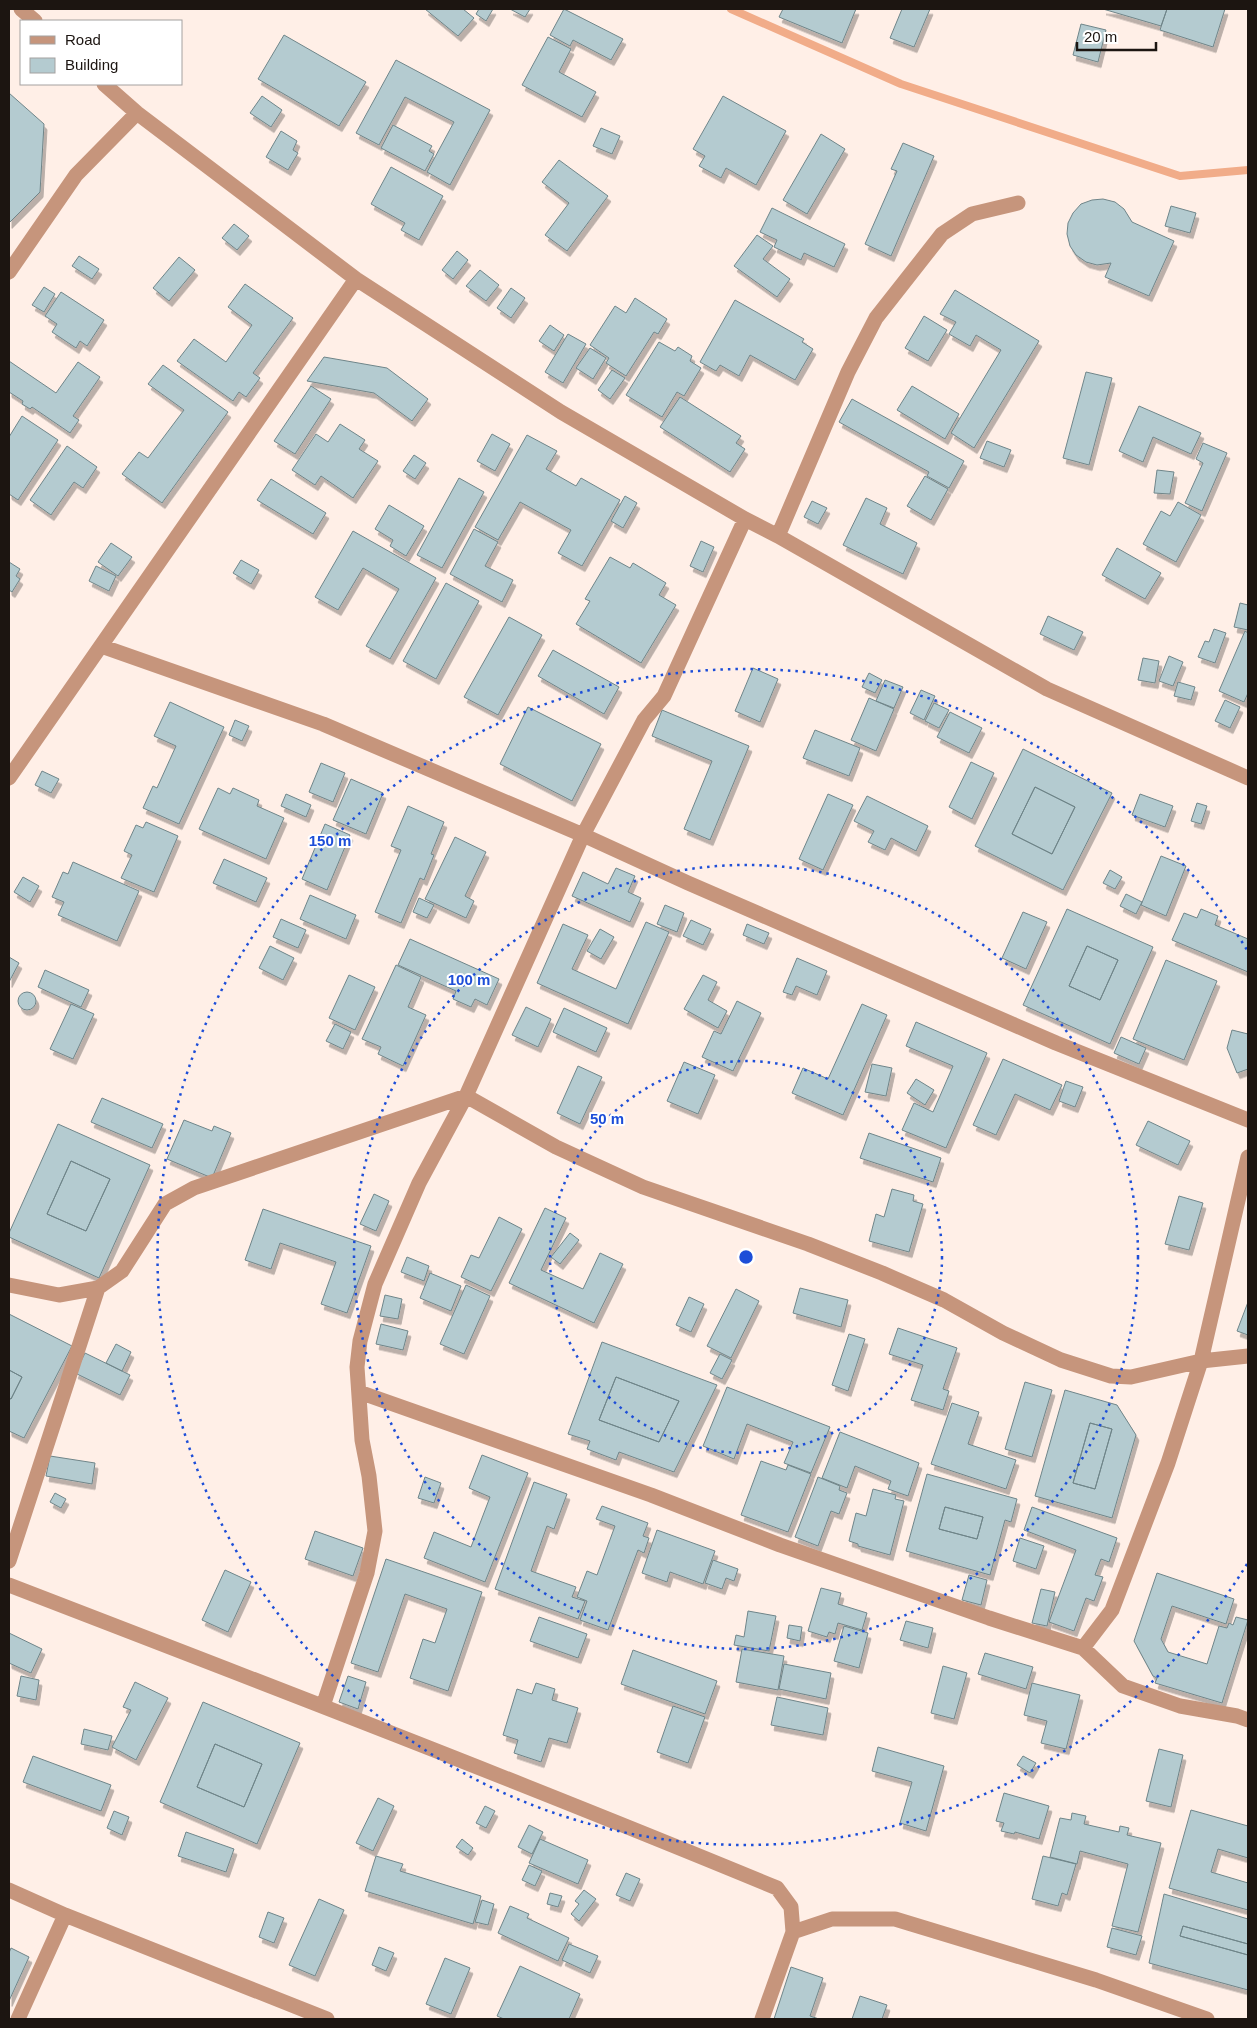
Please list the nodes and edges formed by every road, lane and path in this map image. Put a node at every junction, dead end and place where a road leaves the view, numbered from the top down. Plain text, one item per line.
1 (21, 9) edge
2 (33, 20) edge
3 (105, 85) edge
4 (137, 113) junction
5 (1018, 203) dead end
6 (9, 272) edge
7 (356, 279) junction
8 (745, 519) junction
9 (778, 536) junction
10 (101, 646) junction
11 (9, 778) edge
12 (1248, 778) edge
13 (583, 835) junction
14 (466, 1096) junction
15 (1248, 1120) edge
16 (1248, 1157) edge
17 (9, 1285) edge
18 (98, 1288) junction
19 (1248, 1356) edge
20 (1201, 1361) junction
21 (359, 1392) junction
22 (9, 1561) edge
23 (9, 1585) edge
24 (1083, 1648) junction
25 (322, 1706) junction
26 (1248, 1720) edge
27 (9, 1890) edge
28 (65, 1915) junction
29 (793, 1932) junction
30 (18, 2019) edge
31 (327, 2019) edge
32 (762, 2019) edge
33 (1207, 2019) edge

1 - 2 street
3 - 4 street
4 - 6 street
4 - 7 street
5 - 9 street
7 - 8 street
7 - 10 street
8 - 9 street
8 - 13 street
9 - 12 street
10 - 11 street
10 - 13 street
13 - 14 street
13 - 15 street
14 - 18 street
14 - 20 street
14 - 21 street
16 - 20 street
17 - 18 street
18 - 22 street
19 - 20 street
20 - 24 street
21 - 24 street
21 - 25 street
23 - 25 street
24 - 26 street
25 - 29 street
27 - 28 street
28 - 30 street
28 - 31 street
29 - 32 street
29 - 33 street

